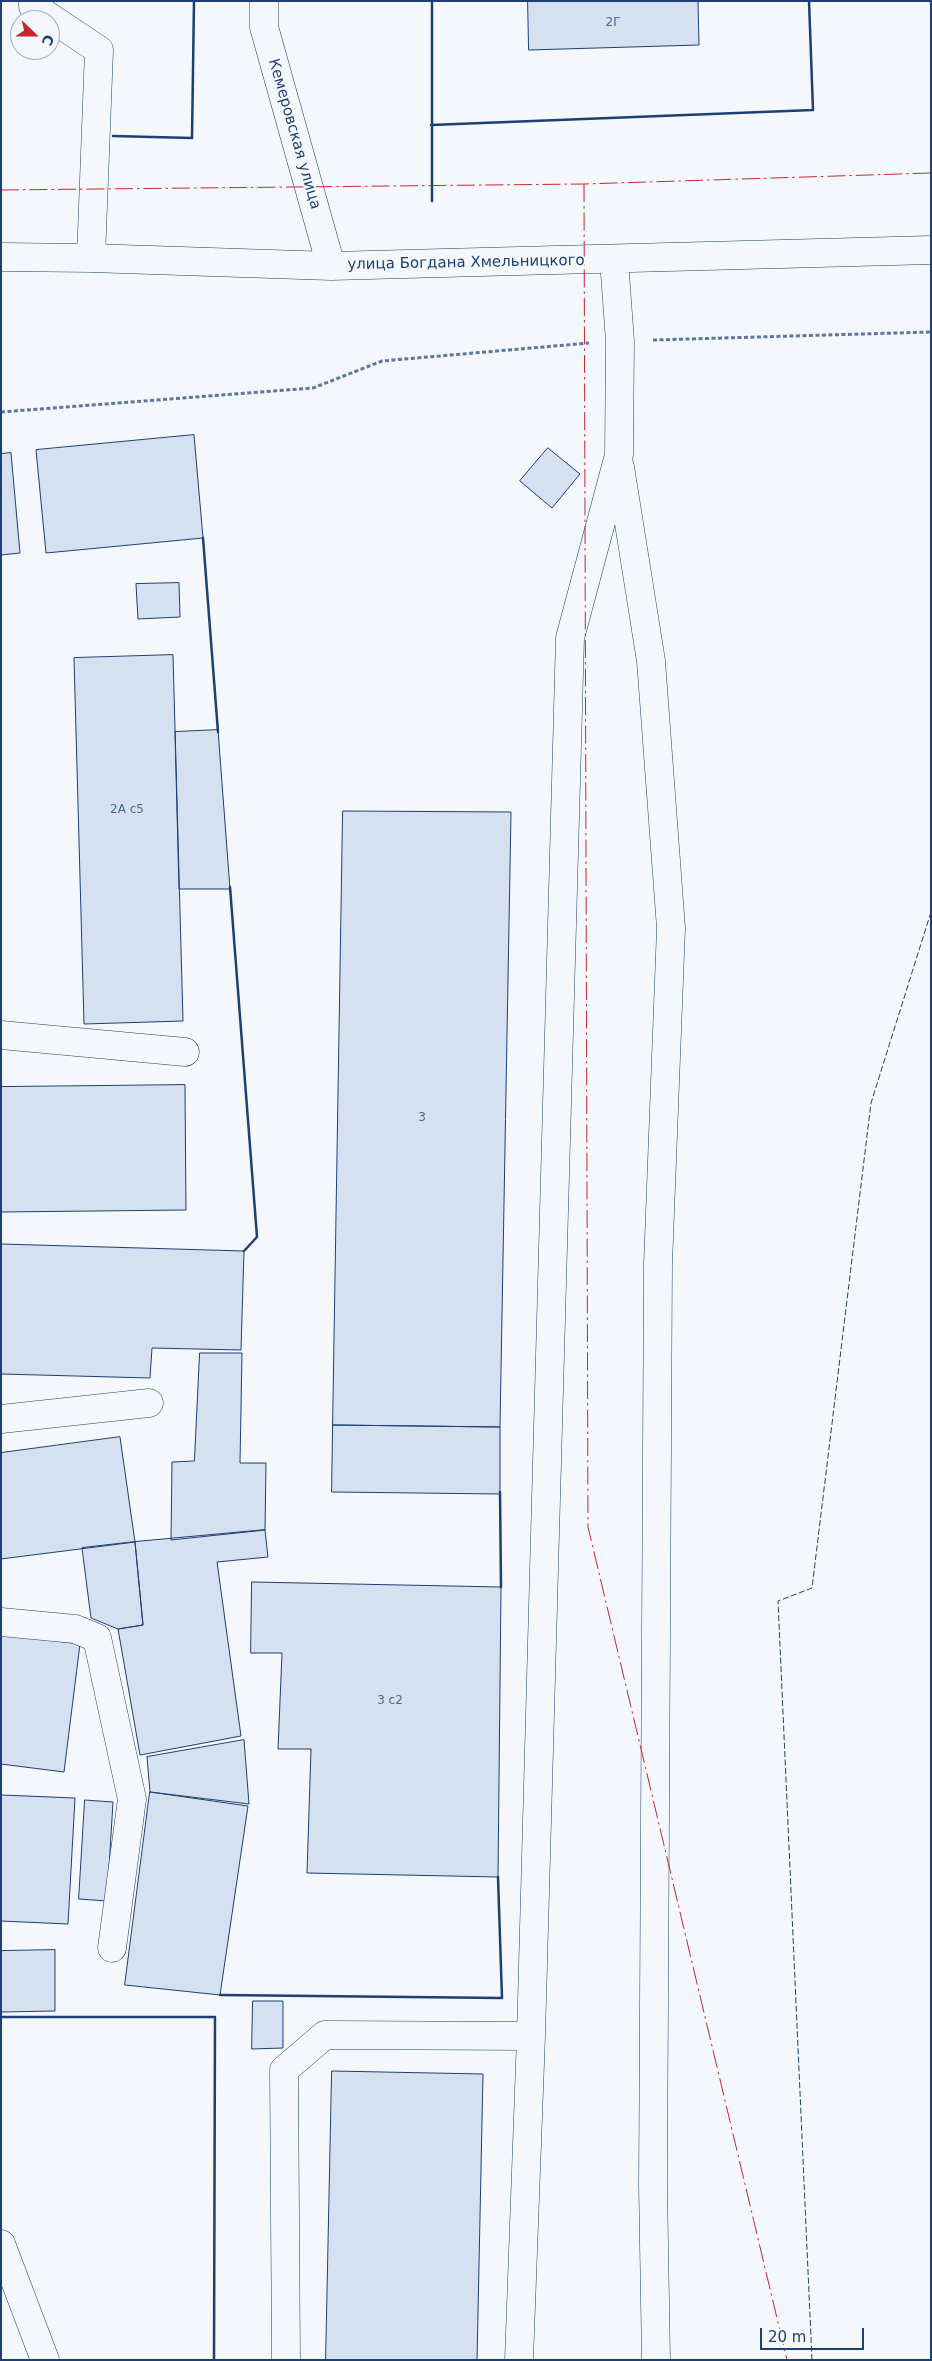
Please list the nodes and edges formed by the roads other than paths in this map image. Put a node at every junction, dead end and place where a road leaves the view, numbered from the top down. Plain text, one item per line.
1 (34, 1) edge
2 (264, 1) edge
3 (931, 250) edge
4 (1, 258) edge
5 (91, 258) junction
6 (614, 260) junction
7 (331, 266) junction
8 (618, 456) junction
9 (1, 1034) edge
10 (185, 1052) dead end
11 (149, 1403) dead end
12 (1, 1419) edge
13 (1, 1622) edge
14 (112, 1948) dead end
15 (531, 2036) junction
16 (1, 2244) edge
17 (45, 2360) edge
18 (286, 2360) edge
19 (519, 2360) edge
20 (656, 2360) edge

1 - 5 street
2 - 7 street, Кемеровская улица
3 - 6 street, улица Богдана Хмельницкого
4 - 5 street, улица Богдана Хмельницкого
5 - 7 street, улица Богдана Хмельницкого
6 - 7 street, улица Богдана Хмельницкого
6 - 8 street
8 - 15 street
8 - 20 street
9 - 10 street
11 - 12 street
13 - 14 street
15 - 18 street
15 - 19 street
16 - 17 street

